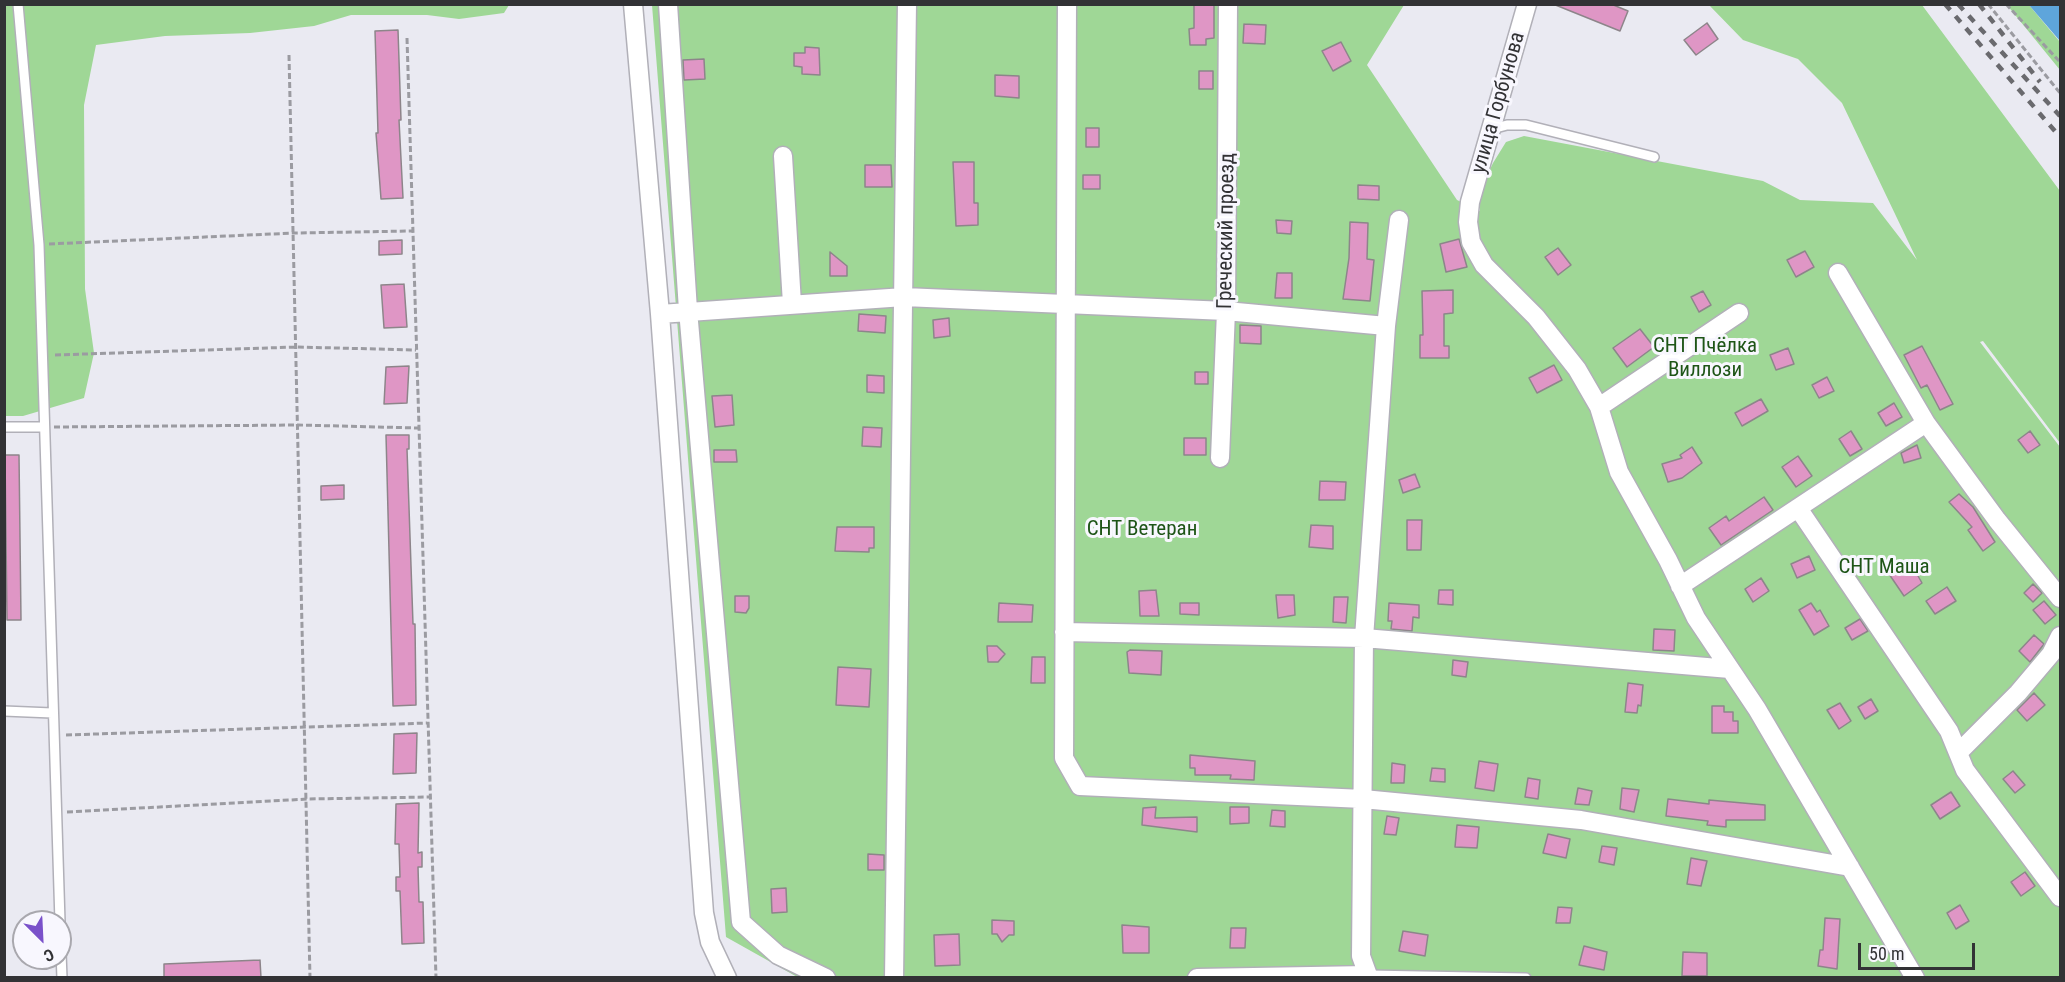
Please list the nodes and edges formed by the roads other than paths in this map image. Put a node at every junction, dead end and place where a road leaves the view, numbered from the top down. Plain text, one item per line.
1 (18, 4) edge
2 (633, 4) edge
3 (668, 4) edge
4 (907, 4) edge
5 (1067, 4) edge
6 (1228, 4) edge
7 (1527, 4) edge
8 (1492, 129) junction
9 (783, 156) dead end
10 (1654, 157) dead end
11 (1399, 220) dead end
12 (1838, 273) dead end
13 (904, 297) junction
14 (792, 304) junction
15 (1065, 304) junction
16 (688, 310) junction
17 (1226, 311) junction
18 (1739, 313) dead end
19 (660, 314) junction
20 (1386, 326) junction
21 (1599, 407) junction
22 (1926, 423) junction
23 (4, 427) edge
24 (42, 428) junction
25 (1220, 458) dead end
26 (1798, 508) junction
27 (1680, 586) junction
28 (2061, 598) edge
29 (1064, 632) junction
30 (2061, 636) edge
31 (1364, 638) junction
32 (1730, 669) junction
33 (4, 711) edge
34 (52, 713) junction
35 (1959, 752) junction
36 (1363, 799) junction
37 (1850, 867) junction
38 (2061, 897) edge
39 (60, 910) edge
40 (1369, 976) edge
41 (727, 978) edge
42 (826, 978) edge
43 (894, 978) edge
44 (1197, 978) edge
45 (1526, 978) edge
46 (1915, 978) edge

1 - 24 lane
2 - 19 street
3 - 16 street
4 - 13 street
5 - 15 street
6 - 17 street, Греческий проезд
7 - 8 street, улица Горбунова
8 - 10 lane
8 - 21 street, улица Горбунова
9 - 14 street
11 - 20 street
12 - 22 street
13 - 14 street
13 - 15 street
13 - 43 street
14 - 16 street
15 - 17 street
15 - 29 street
16 - 19 street
16 - 42 street
17 - 20 street
17 - 25 street, Греческий проезд
18 - 21 street
19 - 41 street
20 - 31 street
21 - 27 street, улица Горбунова
22 - 26 street
22 - 28 street
23 - 24 lane
24 - 34 lane
26 - 27 street
26 - 35 street
27 - 32 street, улица Горбунова
29 - 31 street
29 - 36 street
30 - 35 street
31 - 32 street
31 - 36 street
32 - 37 street, улица Горбунова
33 - 34 lane
34 - 39 lane
35 - 38 street
36 - 37 street
36 - 40 street
37 - 46 street, улица Горбунова
40 - 44 street
40 - 45 lane

